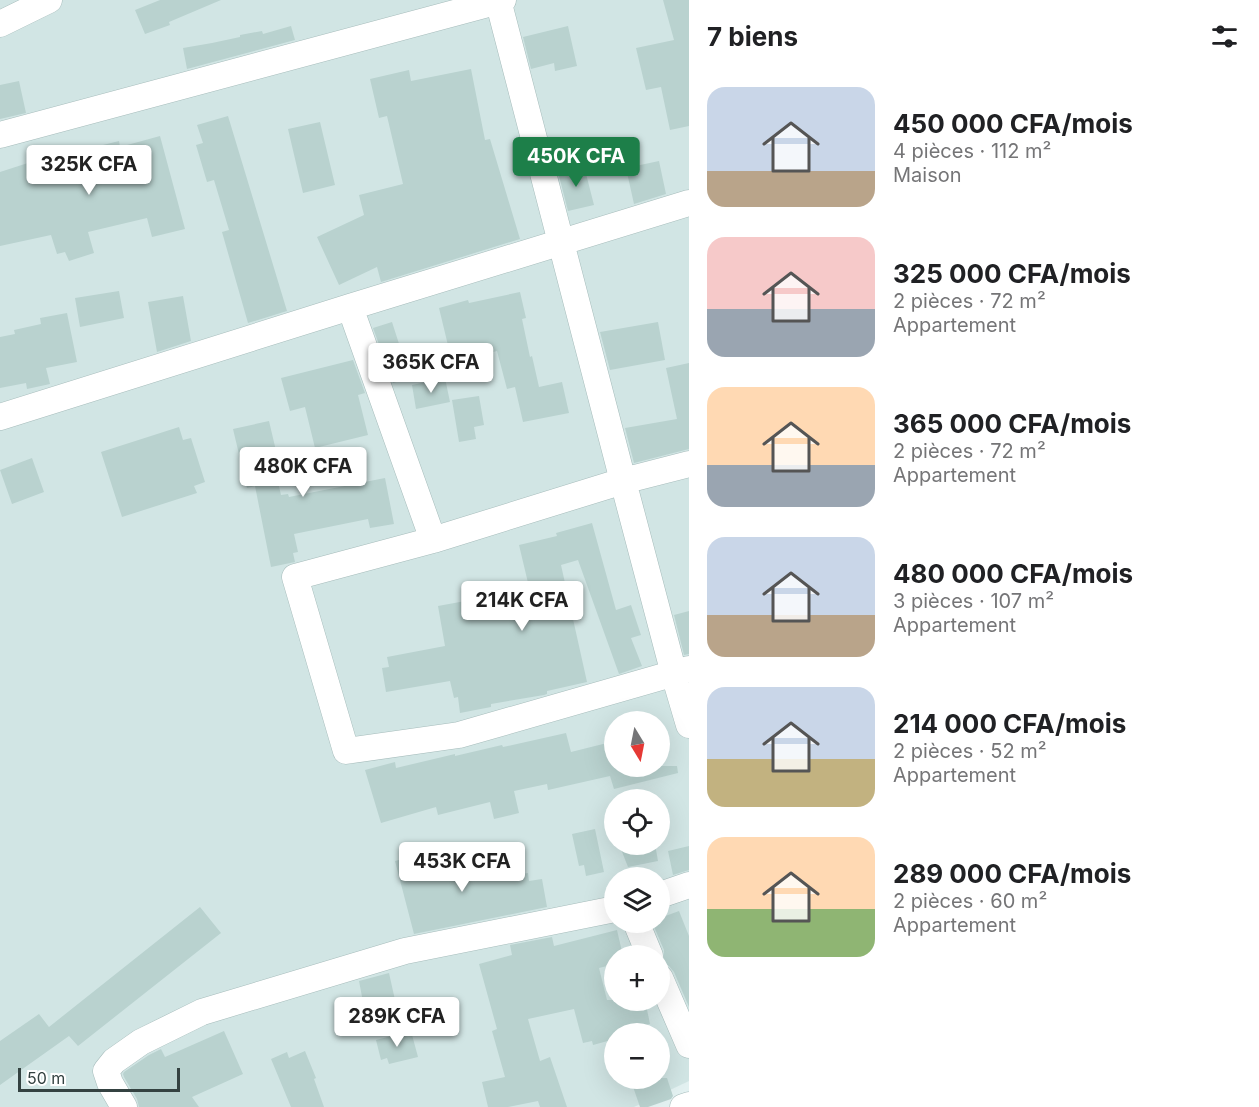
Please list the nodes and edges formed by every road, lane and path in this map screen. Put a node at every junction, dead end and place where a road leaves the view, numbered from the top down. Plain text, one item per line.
1 (50, 0) edge
2 (500, 0) edge
3 (0, 24) edge
4 (0, 135) edge
5 (689, 203) edge
6 (561, 243) junction
7 (350, 307) junction
8 (0, 417) edge
9 (689, 464) edge
10 (622, 481) junction
11 (433, 540) junction
12 (681, 671) edge
13 (689, 725) edge
14 (689, 885) edge
15 (670, 892) edge
16 (604, 911) edge
17 (670, 1001) edge
18 (689, 1045) edge
19 (689, 1104) edge
20 (124, 1107) edge
21 (683, 1107) edge

1 - 3 street
2 - 4 street
2 - 6 street
5 - 6 street
6 - 7 street
6 - 10 street
7 - 8 street
7 - 11 street
9 - 10 street
10 - 11 street
10 - 12 street
11 - 12 street
12 - 13 street
14 - 15 street
16 - 20 street
17 - 18 street
19 - 21 street

